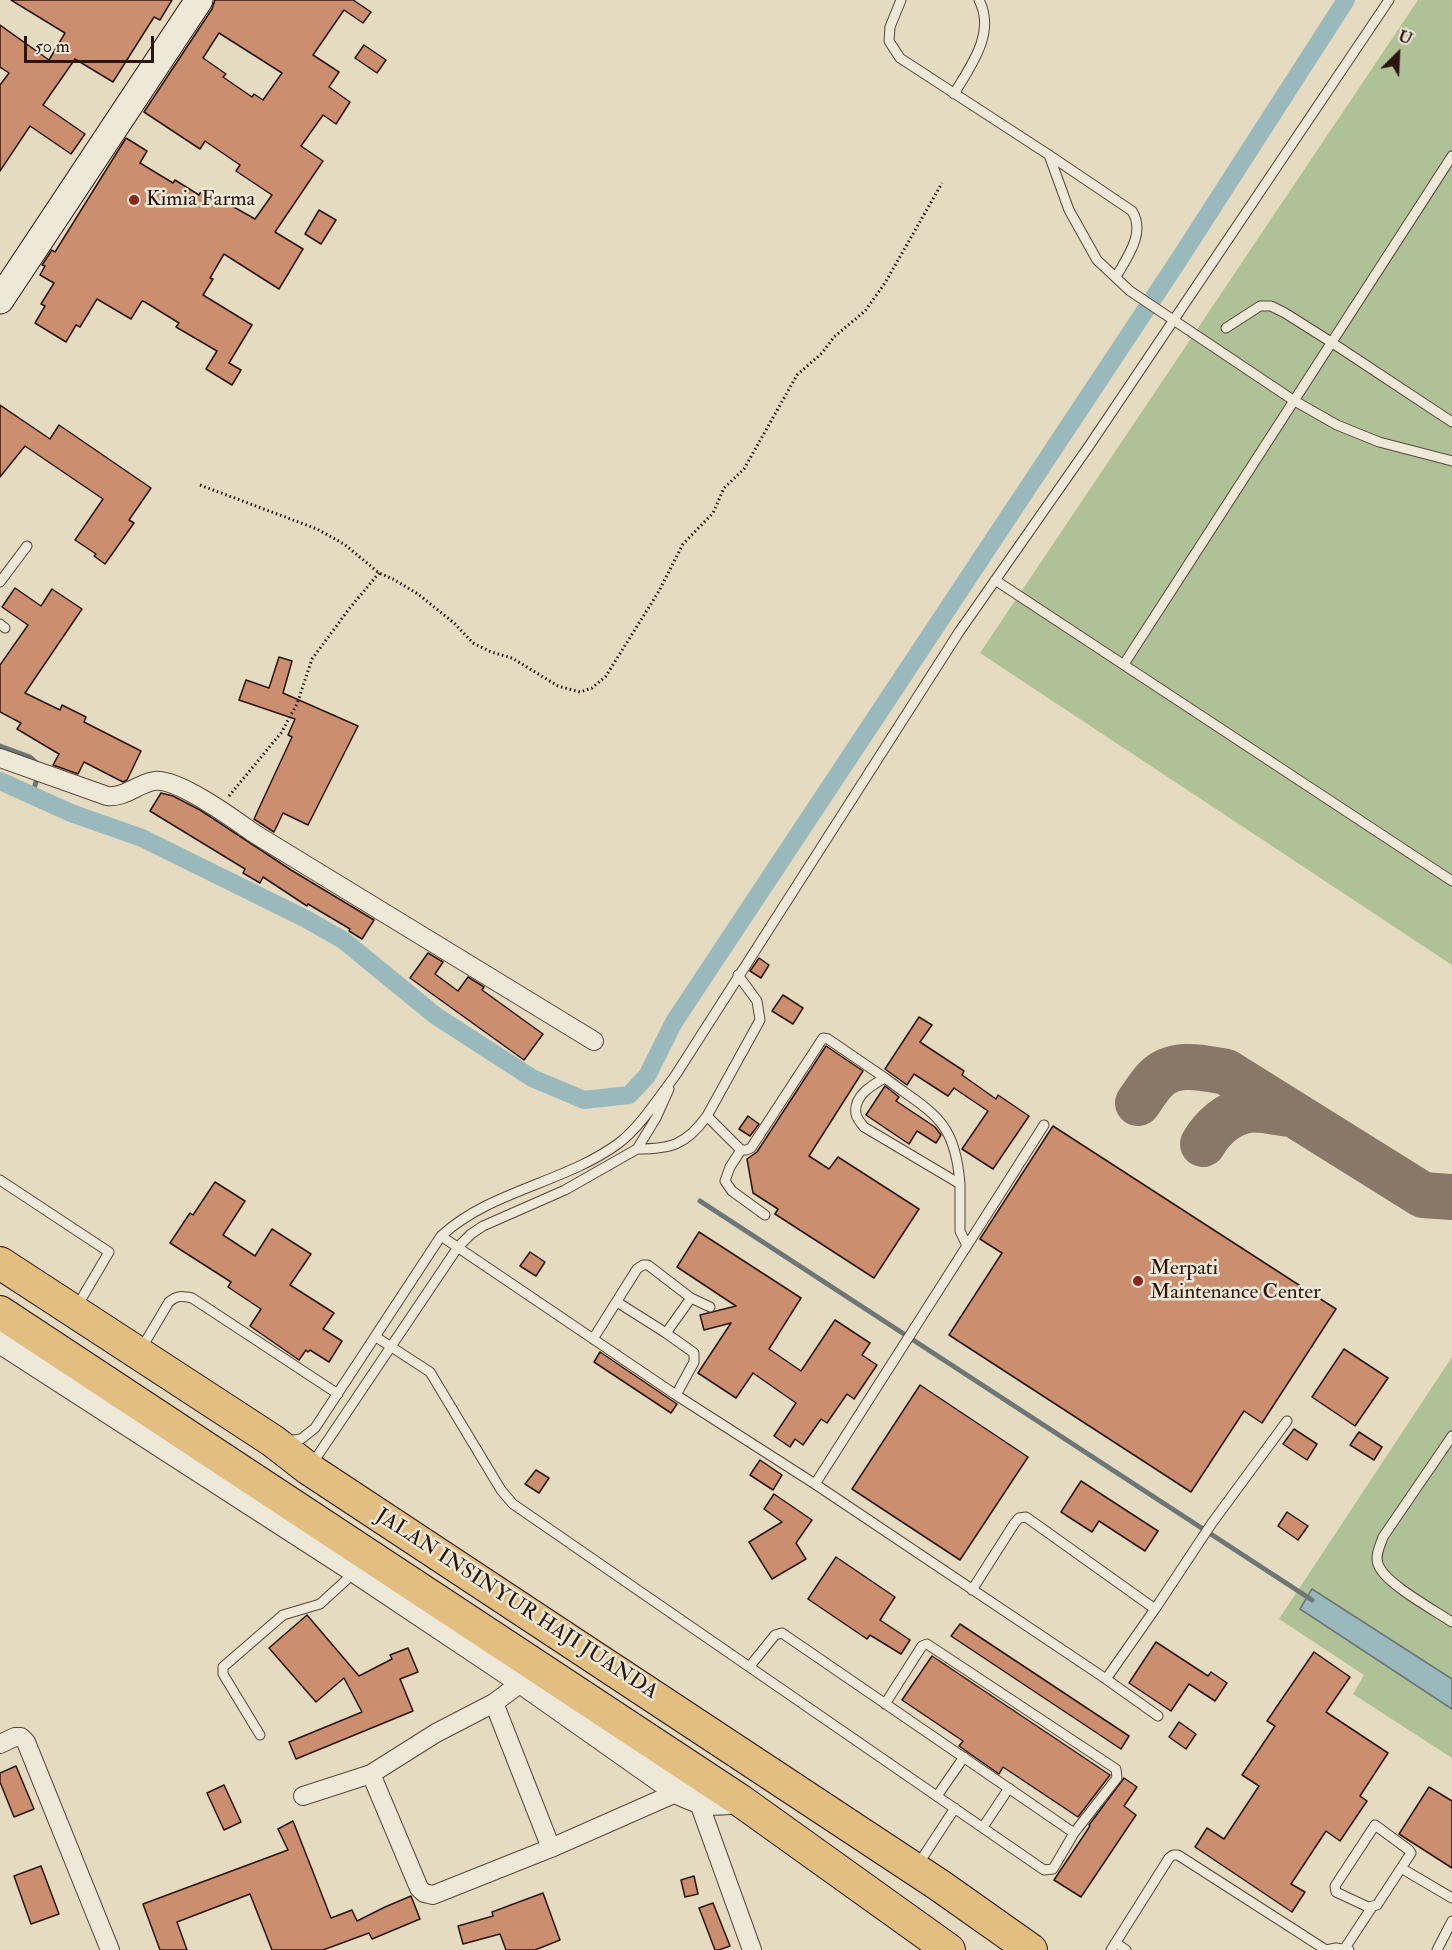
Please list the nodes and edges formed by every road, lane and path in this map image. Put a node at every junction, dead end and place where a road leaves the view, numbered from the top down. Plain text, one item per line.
1 (199, 0) edge
2 (901, 0) edge
3 (979, 0) edge
4 (1389, 0) edge
5 (954, 94) junction
6 (1049, 155) junction
7 (1452, 156) edge
8 (942, 183) dead end
9 (1116, 277) junction
10 (0, 300) edge
11 (1173, 321) junction
12 (1226, 328) dead end
13 (1331, 342) junction
14 (1293, 400) junction
15 (1452, 422) edge
16 (1452, 461) edge
17 (200, 485) dead end
18 (27, 546) dead end
19 (379, 573) junction
20 (995, 580) junction
21 (0, 582) edge
22 (1124, 664) junction
23 (0, 758) edge
24 (218, 809) junction
25 (1452, 881) edge
26 (738, 975) junction
27 (594, 1041) dead end
28 (675, 1076) junction
29 (885, 1078) junction
30 (707, 1116) junction
31 (1044, 1125) dead end
32 (637, 1149) junction
33 (741, 1150) junction
34 (0, 1180) edge
35 (960, 1184) junction
36 (765, 1215) dead end
37 (441, 1236) junction
38 (967, 1246) junction
39 (458, 1247) junction
40 (0, 1263) edge
41 (692, 1298) junction
42 (617, 1302) junction
43 (710, 1307) dead end
44 (74, 1311) junction
45 (0, 1312) edge
46 (666, 1333) junction
47 (376, 1337) junction
48 (593, 1339) junction
49 (0, 1341) edge
50 (391, 1346) junction
51 (139, 1354) junction
52 (338, 1394) junction
53 (676, 1395) junction
54 (1287, 1421) dead end
55 (1452, 1436) edge
56 (273, 1442) junction
57 (309, 1469) junction
58 (815, 1484) junction
59 (365, 1564) junction
60 (972, 1590) junction
61 (1155, 1609) junction
62 (1452, 1622) edge
63 (750, 1666) junction
64 (1106, 1679) junction
65 (522, 1682) junction
66 (494, 1703) junction
67 (885, 1704) junction
68 (682, 1715) junction
69 (1158, 1716) dead end
70 (260, 1735) dead end
71 (0, 1744) edge
72 (660, 1747) junction
73 (964, 1757) junction
74 (371, 1774) junction
75 (1009, 1788) junction
76 (303, 1796) dead end
77 (937, 1796) junction
78 (688, 1797) junction
79 (741, 1801) junction
80 (956, 1808) junction
81 (983, 1827) junction
82 (1074, 1833) junction
83 (550, 1848) junction
84 (1401, 1868) junction
85 (916, 1869) junction
86 (1452, 1898) edge
87 (1372, 1907) junction
88 (1452, 1921) edge
89 (1113, 1947) edge
90 (1347, 1949) edge
91 (110, 1950) edge
92 (752, 1950) edge
93 (949, 1950) edge
94 (1031, 1950) edge
95 (1126, 1950) edge
96 (1326, 1950) edge
97 (1437, 1950) edge

1 - 10 main road
2 - 5 lane
3 - 5 lane
4 - 11 lane
5 - 6 lane
6 - 9 lane
6 - 9 lane
7 - 13 lane
8 - 19 path
9 - 11 lane
11 - 14 lane
11 - 20 lane
12 - 13 lane
13 - 14 lane
13 - 15 lane
14 - 16 lane
14 - 22 lane
17 - 19 path
18 - 21 lane
19 - 24 path
20 - 22 lane
20 - 26 lane
22 - 25 lane
23 - 24 street
24 - 27 street
26 - 28 lane
26 - 30 lane
28 - 32 lane
28 - 37 lane
29 - 33 lane
29 - 35 lane
29 - 35 lane
30 - 32 lane
30 - 33 lane
31 - 38 lane
32 - 39 lane
33 - 36 lane
34 - 44 lane
35 - 38 lane
37 - 39 lane
37 - 47 lane
38 - 58 lane
39 - 48 lane
39 - 50 lane
40 - 44 highway, JALAN INSINYUR HAJI JUANDA
41 - 42 lane
41 - 43 lane
41 - 46 lane
42 - 46 lane
42 - 48 lane
44 - 51 highway, JALAN INSINYUR HAJI JUANDA
45 - 59 highway, JALAN INSINYUR HAJI JUANDA
46 - 53 lane
47 - 50 lane
47 - 52 lane
48 - 53 lane
49 - 59 street, JALAN INSINYUR HAJI JUANDA
50 - 57 lane
50 - 63 lane
51 - 52 lane
51 - 56 highway, JALAN INSINYUR HAJI JUANDA
52 - 56 lane
53 - 58 lane
54 - 61 lane
55 - 62 lane
56 - 57 highway, JALAN INSINYUR HAJI JUANDA
57 - 68 highway, JALAN INSINYUR HAJI JUANDA
58 - 60 lane
59 - 65 street, JALAN INSINYUR HAJI JUANDA
59 - 70 lane
59 - 72 highway, JALAN INSINYUR HAJI JUANDA
60 - 61 lane
60 - 64 lane
61 - 64 lane
63 - 67 lane
63 - 77 lane
64 - 69 lane
65 - 66 street
65 - 78 street, JALAN INSINYUR HAJI JUANDA
66 - 74 street
66 - 83 street
67 - 73 lane
67 - 82 lane
68 - 72 highway
68 - 85 highway, JALAN INSINYUR HAJI JUANDA
71 - 91 street
72 - 79 highway, JALAN INSINYUR HAJI JUANDA
73 - 75 lane
73 - 77 lane
74 - 76 street
74 - 83 street
75 - 81 lane
75 - 82 lane
77 - 80 lane
78 - 79 street
78 - 83 street
78 - 92 street
79 - 93 highway, JALAN INSINYUR HAJI JUANDA
80 - 81 lane
80 - 85 lane
81 - 82 lane
84 - 86 lane
84 - 87 lane
84 - 87 lane
85 - 94 highway, JALAN INSINYUR HAJI JUANDA
87 - 90 lane
88 - 97 lane
89 - 95 lane
89 - 96 lane
90 - 96 lane

